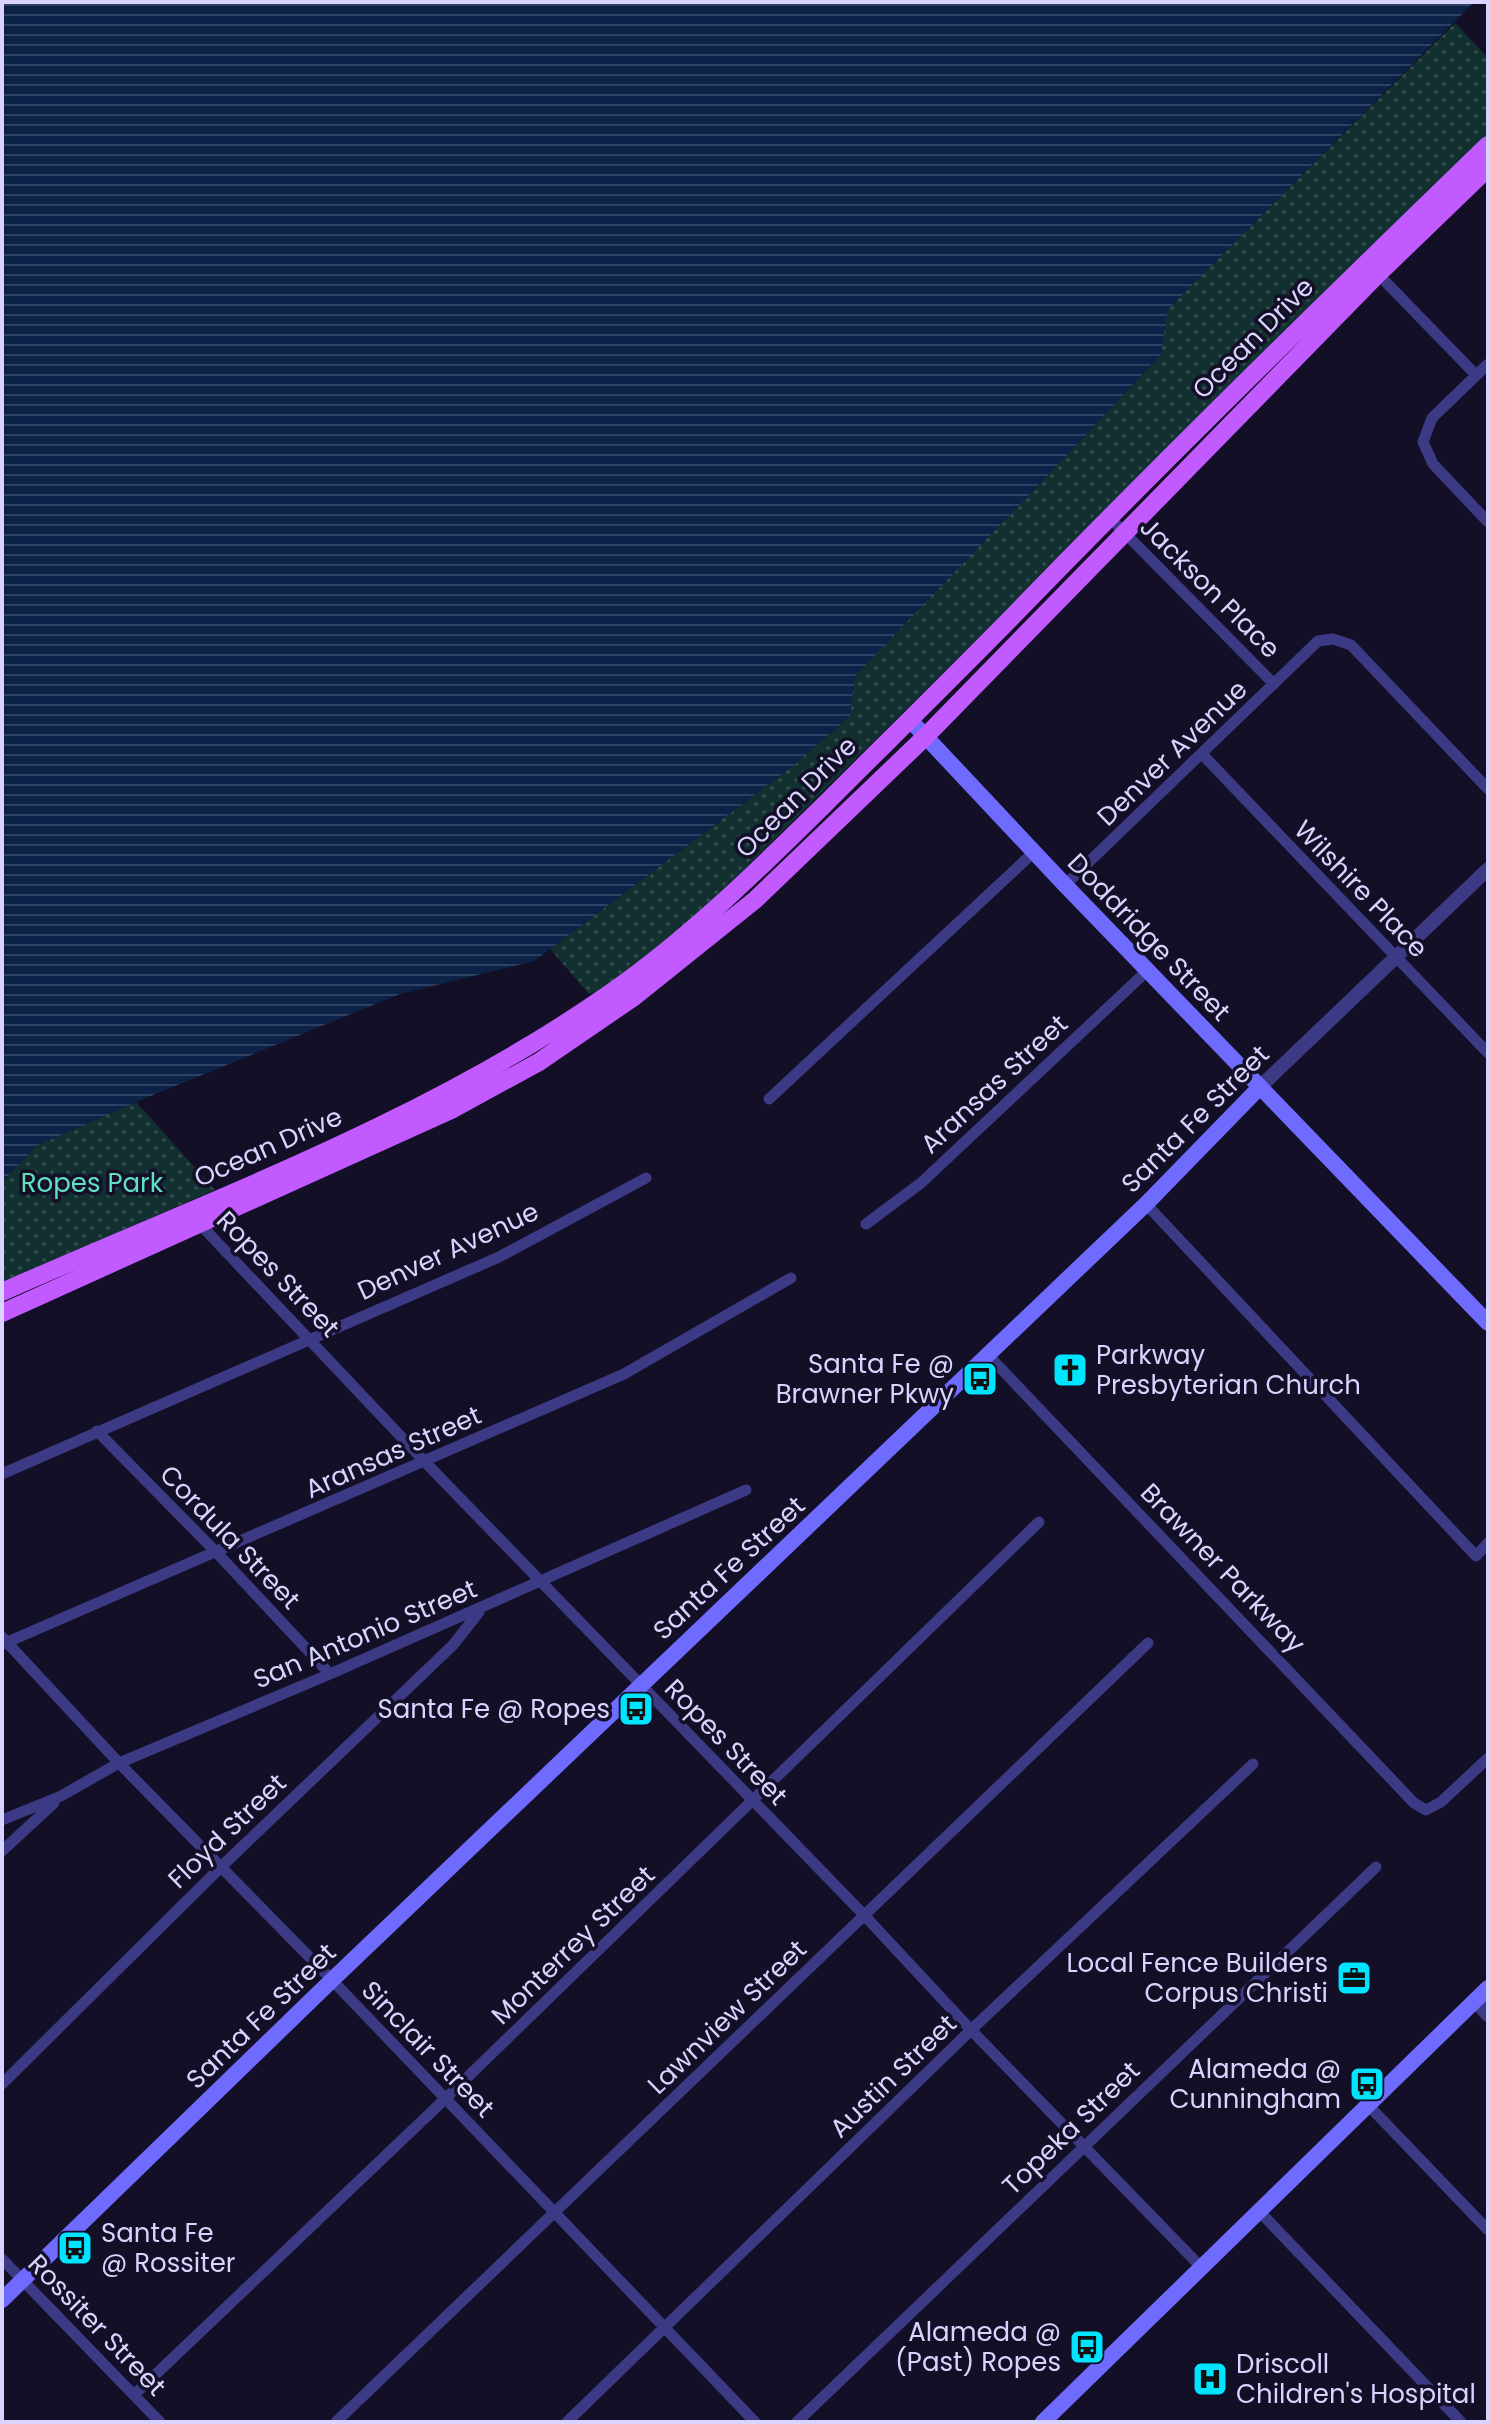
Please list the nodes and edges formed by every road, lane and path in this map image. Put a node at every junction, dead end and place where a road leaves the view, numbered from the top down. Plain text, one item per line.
1 (1488, 145) edge
2 (1488, 168) edge
3 (1373, 268) junction
4 (1488, 364) edge
5 (1476, 375) junction
6 (1242, 385) junction
7 (1257, 399) junction
8 (1180, 448) junction
9 (1197, 461) junction
10 (1110, 518) junction
11 (1488, 522) edge
12 (1126, 535) junction
13 (1274, 684) junction
14 (910, 720) junction
15 (925, 737) junction
16 (1202, 754) junction
17 (1488, 789) edge
18 (1034, 852) junction
19 (1488, 869) edge
20 (1065, 885) junction
21 (673, 955) junction
22 (1396, 958) junction
23 (1148, 970) junction
24 (1488, 1053) edge
25 (1260, 1087) junction
26 (769, 1099) dead end
27 (332, 1156) junction
28 (646, 1178) dead end
29 (1146, 1204) junction
30 (185, 1213) junction
31 (866, 1224) dead end
32 (202, 1225) junction
33 (791, 1278) dead end
34 (2, 1292) edge
35 (2, 1313) edge
36 (1488, 1323) edge
37 (309, 1338) junction
38 (988, 1355) junction
39 (97, 1431) junction
40 (425, 1462) junction
41 (2, 1474) edge
42 (746, 1490) dead end
43 (1039, 1522) dead end
44 (1488, 1543) edge
45 (217, 1553) junction
46 (542, 1582) junction
47 (481, 1608) junction
48 (4, 1641) edge
49 (1148, 1643) dead end
50 (330, 1674) junction
51 (640, 1685) junction
52 (1488, 1758) edge
53 (119, 1763) junction
54 (1253, 1764) dead end
55 (61, 1796) junction
56 (753, 1800) junction
57 (2, 1820) edge
58 (2, 1851) edge
59 (222, 1866) junction
60 (1376, 1867) dead end
61 (865, 1916) junction
62 (332, 1980) junction
63 (1488, 1988) edge
64 (1475, 2001) junction
65 (1488, 2015) edge
66 (971, 2030) junction
67 (2, 2084) edge
68 (445, 2099) junction
69 (1369, 2106) junction
70 (1084, 2146) junction
71 (1260, 2212) junction
72 (553, 2213) junction
73 (1488, 2230) edge
74 (2, 2259) edge
75 (1202, 2268) junction
76 (22, 2281) junction
77 (2, 2300) edge
78 (665, 2327) junction
79 (134, 2395) junction
80 (160, 2422) edge
81 (336, 2422) edge
82 (567, 2422) edge
83 (755, 2422) edge
84 (797, 2422) edge
85 (1043, 2422) edge
86 (1461, 2422) edge

1 - 3 main road, Ocean Drive
2 - 3 main road, Ocean Drive
3 - 5 street
3 - 6 main road, Ocean Drive
3 - 7 main road, Ocean Drive
4 - 5 street
5 - 11 street
6 - 7 main road
6 - 8 main road, Ocean Drive
7 - 9 main road, Ocean Drive
8 - 9 main road
8 - 10 main road, Ocean Drive
9 - 12 main road, Ocean Drive
10 - 12 street, Jackson Place
10 - 14 main road, Ocean Drive
12 - 13 street, Jackson Place
12 - 15 main road, Ocean Drive
13 - 16 street, Denver Avenue
13 - 17 street, Jackson Place
14 - 15 main road, Doddridge Street
14 - 21 main road, Ocean Drive
15 - 18 main road, Doddridge Street
15 - 21 main road, Ocean Drive
16 - 20 street, Denver Avenue
16 - 22 street, Wilshire Place
18 - 20 main road, Doddridge Street
18 - 26 street
19 - 22 street, Santa Fe Street
20 - 23 main road, Doddridge Street
21 - 27 main road, Ocean Drive
22 - 24 street, Wilshire Place
22 - 25 street, Santa Fe Street
23 - 25 main road, Doddridge Street
23 - 31 street, Aransas Street
25 - 29 main road, Santa Fe Street
25 - 36 main road, Doddridge Street
27 - 30 main road, Ocean Drive
27 - 32 main road, Ocean Drive
28 - 37 street, Denver Avenue
29 - 38 main road, Santa Fe Street
29 - 44 street
30 - 32 street, Ropes Street
30 - 34 main road, Ocean Drive
32 - 35 main road, Ocean Drive
32 - 37 street, Ropes Street
33 - 40 street, Aransas Street
37 - 39 street, Denver Avenue
37 - 40 street, Ropes Street
38 - 51 main road, Santa Fe Street
38 - 52 street, Brawner Parkway
39 - 41 street, Denver Avenue
39 - 45 street, Cordula Street
40 - 45 street, Aransas Street
40 - 46 street, Ropes Street
42 - 46 street, San Antonio Street
43 - 56 street, Monterrey Street
45 - 48 street, Aransas Street
45 - 50 street, Cordula Street
46 - 47 street, San Antonio Street
46 - 51 street, Ropes Street
47 - 50 street, San Antonio Street
47 - 59 street, Floyd Street
48 - 53 street, Sinclair Street
49 - 61 street, Lawnview Street
50 - 53 street, San Antonio Street
51 - 56 street, Ropes Street
51 - 62 main road, Santa Fe Street
53 - 55 street, San Antonio Street
53 - 59 street, Sinclair Street
54 - 66 street, Austin Street
55 - 57 street, San Antonio Street
55 - 58 street
56 - 61 street, Ropes Street
56 - 68 street, Monterrey Street
59 - 62 street, Sinclair Street
59 - 67 street, Floyd Street
60 - 70 street, Topeka Street
61 - 66 street, Ropes Street
61 - 72 street, Lawnview Street
62 - 68 street, Sinclair Street
62 - 76 main road, Santa Fe Street
63 - 64 main road
64 - 65 street
64 - 69 main road
66 - 70 street, Ropes Street
66 - 78 street, Austin Street
68 - 72 street, Sinclair Street
68 - 79 street, Monterrey Street
69 - 71 main road
69 - 73 street
70 - 75 street, Ropes Street
70 - 84 street, Topeka Street
71 - 75 main road
71 - 86 street
72 - 78 street, Sinclair Street
72 - 81 street, Lawnview Street
74 - 76 street, Rossiter Street
75 - 85 main road
76 - 77 main road, Santa Fe Street
76 - 79 street, Rossiter Street
78 - 82 street, Austin Street
78 - 83 street, Sinclair Street
79 - 80 street, Rossiter Street

